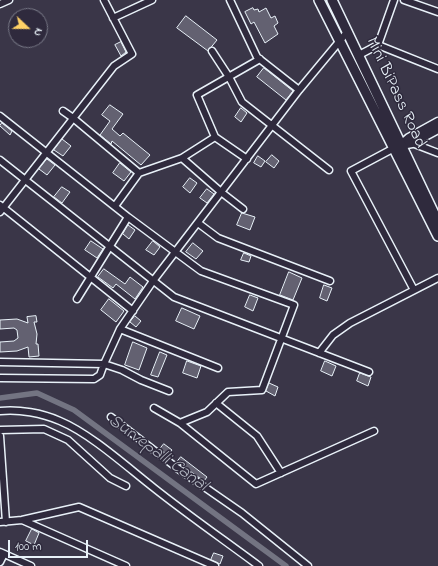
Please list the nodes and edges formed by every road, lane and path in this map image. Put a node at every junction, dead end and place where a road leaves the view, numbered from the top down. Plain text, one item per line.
1 (9, 0) edge
2 (104, 0) edge
3 (152, 0) edge
4 (230, 0) edge
5 (319, 0) edge
6 (332, 0) edge
7 (394, 0) edge
8 (404, 0) edge
9 (0, 4) edge
10 (438, 12) edge
11 (113, 18) junction
12 (348, 31) junction
13 (339, 40) junction
14 (378, 45) junction
15 (212, 50) dead end
16 (359, 55) junction
17 (260, 59) junction
18 (438, 69) edge
19 (229, 77) junction
20 (299, 90) junction
21 (63, 111) dead end
22 (0, 116) edge
23 (73, 118) junction
24 (438, 122) edge
25 (272, 126) junction
26 (438, 129) edge
27 (215, 137) junction
28 (412, 143) junction
29 (397, 146) junction
30 (47, 152) junction
31 (438, 153) edge
32 (182, 158) junction
33 (247, 159) junction
34 (0, 160) edge
35 (329, 170) dead end
36 (139, 173) junction
37 (25, 179) junction
38 (221, 192) junction
39 (115, 206) junction
40 (1, 208) edge
41 (243, 209) dead end
42 (435, 211) edge
43 (128, 217) junction
44 (438, 222) edge
45 (198, 223) junction
46 (438, 236) edge
47 (110, 246) junction
48 (176, 251) junction
49 (91, 276) junction
50 (438, 278) edge
51 (153, 281) junction
52 (330, 281) dead end
53 (414, 290) junction
54 (77, 299) dead end
55 (133, 311) junction
56 (120, 329) junction
57 (280, 339) junction
58 (319, 353) junction
59 (0, 362) edge
60 (104, 364) junction
61 (218, 368) dead end
62 (369, 372) dead end
63 (0, 378) edge
64 (169, 391) dead end
65 (216, 403) junction
66 (154, 408) dead end
67 (0, 411) edge
68 (111, 417) dead end
69 (180, 422) junction
70 (0, 430) edge
71 (374, 431) dead end
72 (0, 436) edge
73 (0, 447) edge
74 (281, 473) junction
75 (2, 483) edge
76 (126, 486) dead end
77 (22, 520) junction
78 (3, 522) edge
79 (2, 553) edge
80 (0, 562) edge
81 (206, 564) edge
82 (31, 566) edge
83 (126, 566) edge
84 (215, 566) edge
85 (259, 566) edge
86 (308, 566) edge

1 - 9 street
2 - 11 street
3 - 11 street
4 - 17 street
5 - 13 main road
6 - 12 main road, Mini BiPass Road
7 - 14 street
8 - 10 street
11 - 23 street
12 - 13 street
12 - 16 main road, Mini BiPass Road
13 - 20 street
13 - 29 main road
14 - 16 street
14 - 18 street
15 - 19 street
16 - 29 main road, Mini BiPass Road
17 - 19 street
17 - 20 street
19 - 25 street
19 - 27 street
20 - 25 street
21 - 23 street
22 - 30 street
23 - 30 street
23 - 36 street
24 - 29 street
25 - 33 street
25 - 35 street
26 - 28 street
27 - 32 street
27 - 33 street
28 - 29 street
28 - 31 street
29 - 42 main road, Mini BiPass Road
29 - 46 main road
29 - 53 street
30 - 37 street
30 - 39 street
32 - 36 street
32 - 38 street
33 - 38 street
34 - 37 street
36 - 39 street
37 - 40 street
37 - 47 street
38 - 41 street
38 - 45 street
39 - 43 street
40 - 49 street
42 - 44 main road, Mini BiPass Road
43 - 47 street
43 - 48 street
45 - 48 street
45 - 52 street
47 - 49 street
47 - 51 street
48 - 51 street
48 - 57 street
49 - 54 street
49 - 55 street
50 - 53 street
51 - 55 street
51 - 57 street
53 - 58 street
55 - 56 street
56 - 60 street
56 - 61 street
57 - 58 street
57 - 65 street
58 - 62 street
59 - 60 street
60 - 63 street
60 - 64 street
65 - 69 street
65 - 74 street
66 - 69 street
67 - 85 street
68 - 86 street
69 - 74 street
70 - 76 street
71 - 74 street
72 - 73 street
73 - 75 street
75 - 78 street
77 - 78 street
77 - 81 street
77 - 83 street
79 - 80 street
79 - 82 street
81 - 84 street

